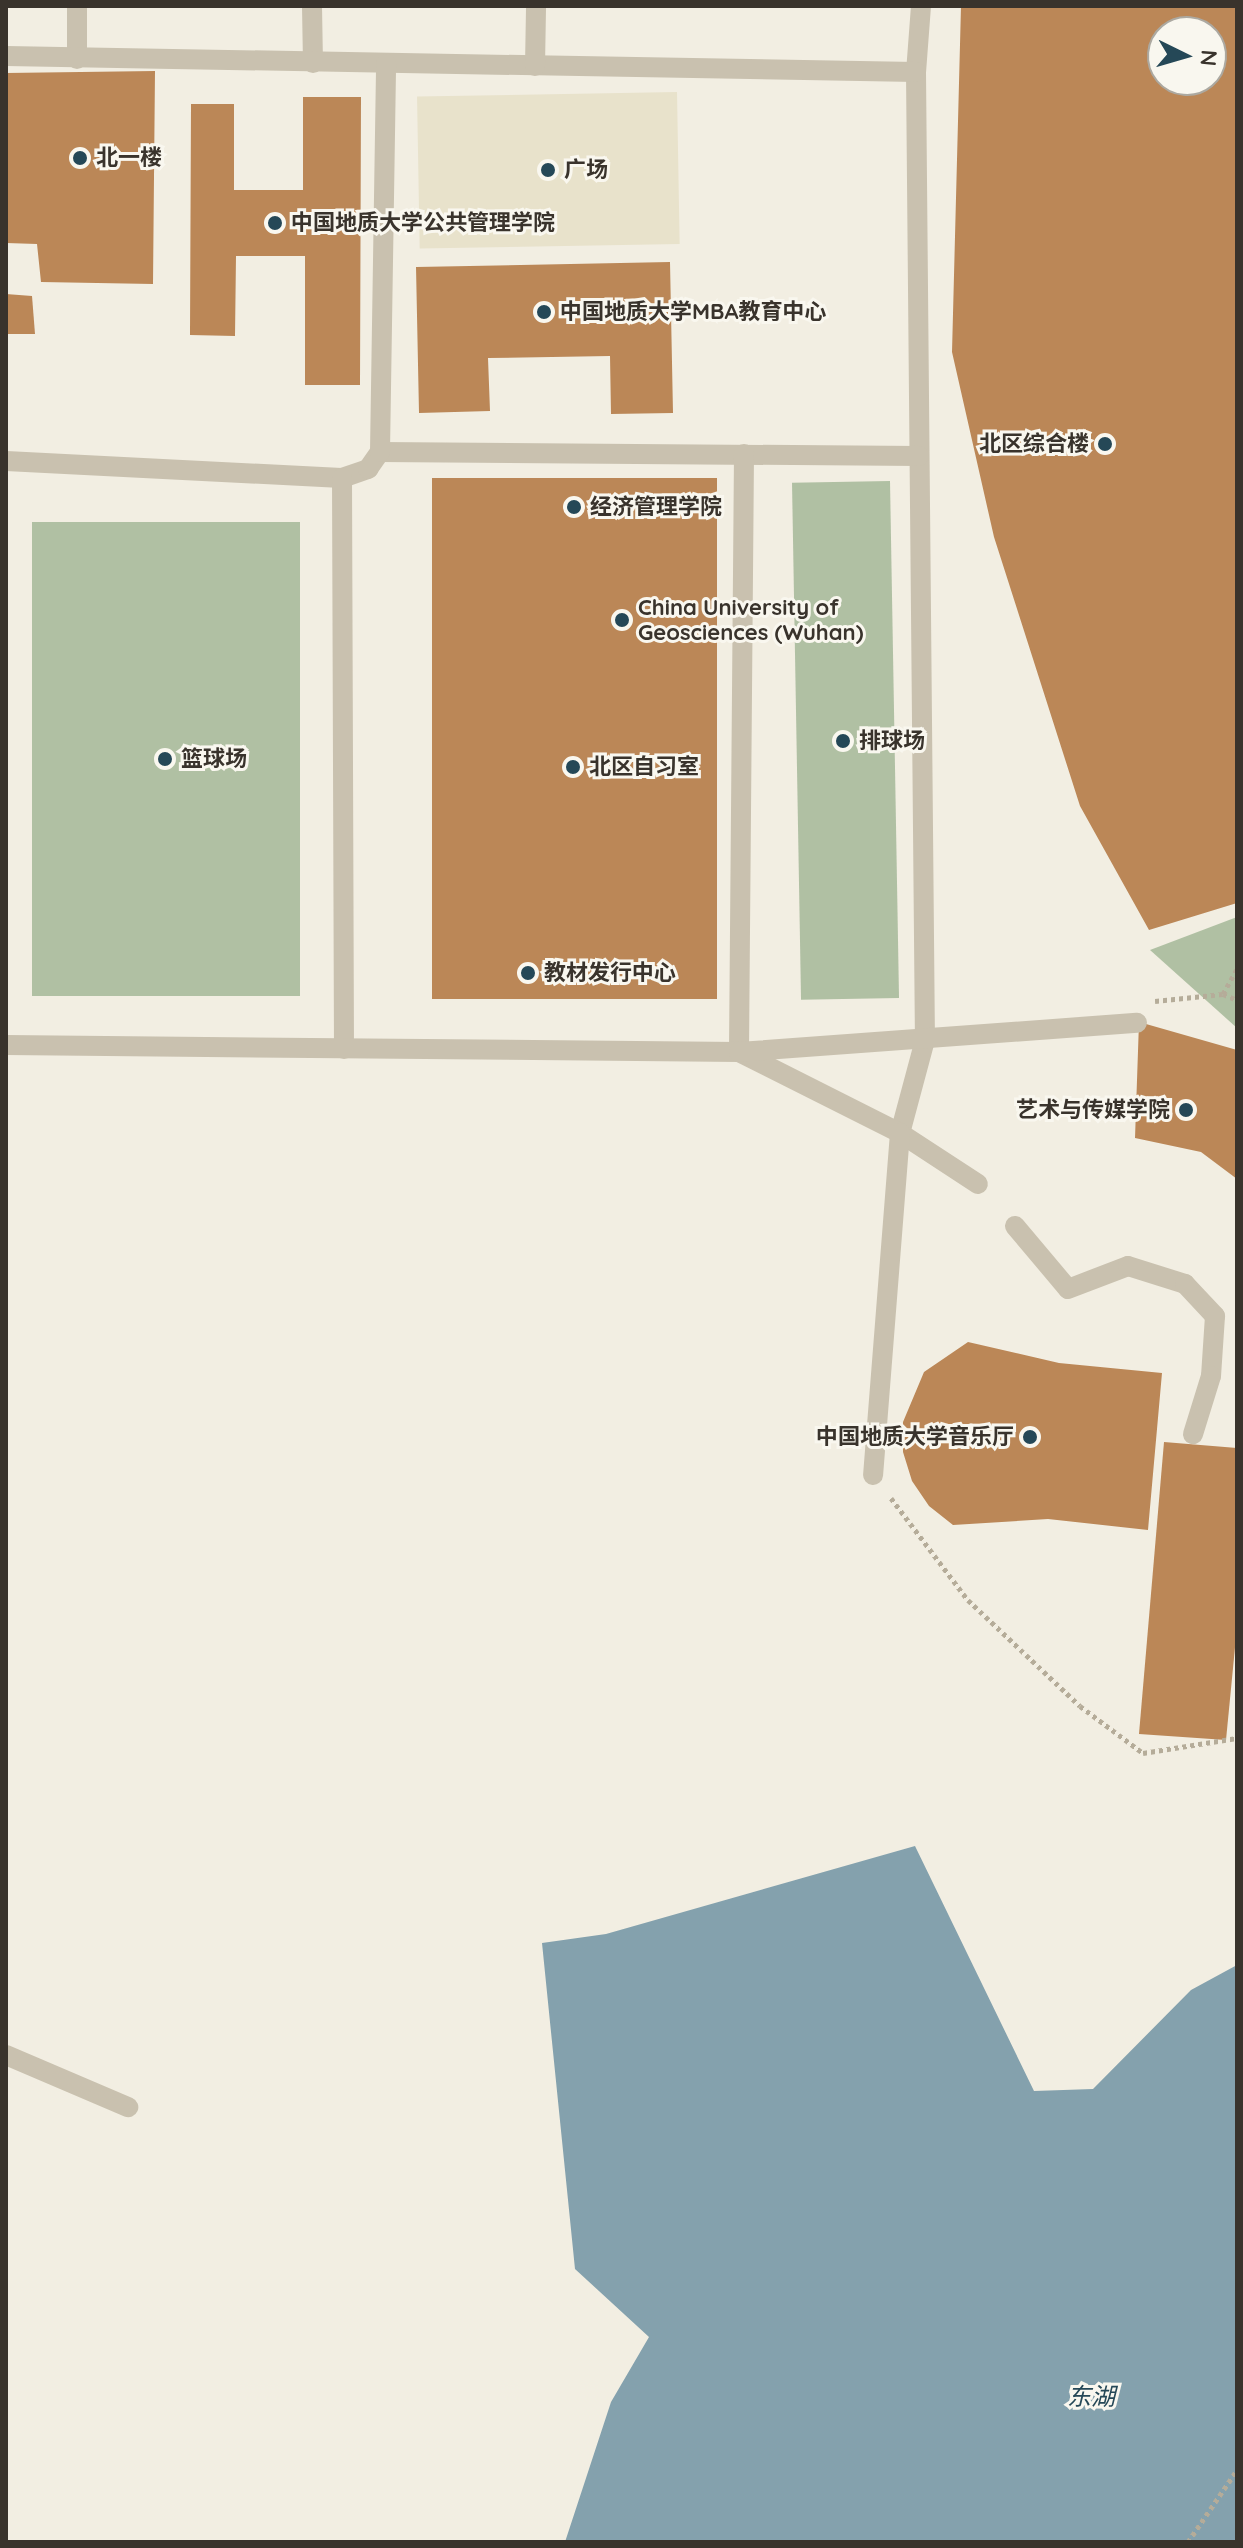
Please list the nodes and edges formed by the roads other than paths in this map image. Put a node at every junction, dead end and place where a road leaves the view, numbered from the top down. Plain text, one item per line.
1 (77, 6) edge
2 (312, 6) edge
3 (536, 6) edge
4 (921, 6) edge
5 (6, 56) edge
6 (77, 59) junction
7 (313, 63) junction
8 (386, 64) junction
9 (535, 66) junction
10 (916, 72) junction
11 (380, 452) junction
12 (744, 454) junction
13 (919, 456) junction
14 (6, 461) edge
15 (342, 478) junction
16 (1137, 1023) road end
17 (925, 1040) junction
18 (6, 1045) edge
19 (344, 1049) junction
20 (739, 1052) junction
21 (900, 1133) junction
22 (978, 1184) dead end
23 (1015, 1226) dead end
24 (1193, 1434) dead end
25 (873, 1475) road end
26 (6, 2055) edge
27 (128, 2107) dead end

1 - 6 street
2 - 7 street
3 - 9 street
4 - 10 street
5 - 6 street
6 - 7 street
7 - 8 street
8 - 9 street
8 - 11 street
9 - 10 street
10 - 13 street
11 - 12 street
11 - 15 street
12 - 13 street
12 - 20 street
13 - 17 street
14 - 15 street
15 - 19 street
16 - 17 street
17 - 20 street
17 - 21 street
18 - 19 street
19 - 20 street
20 - 21 street
21 - 22 street
21 - 25 street
23 - 24 street
26 - 27 street

